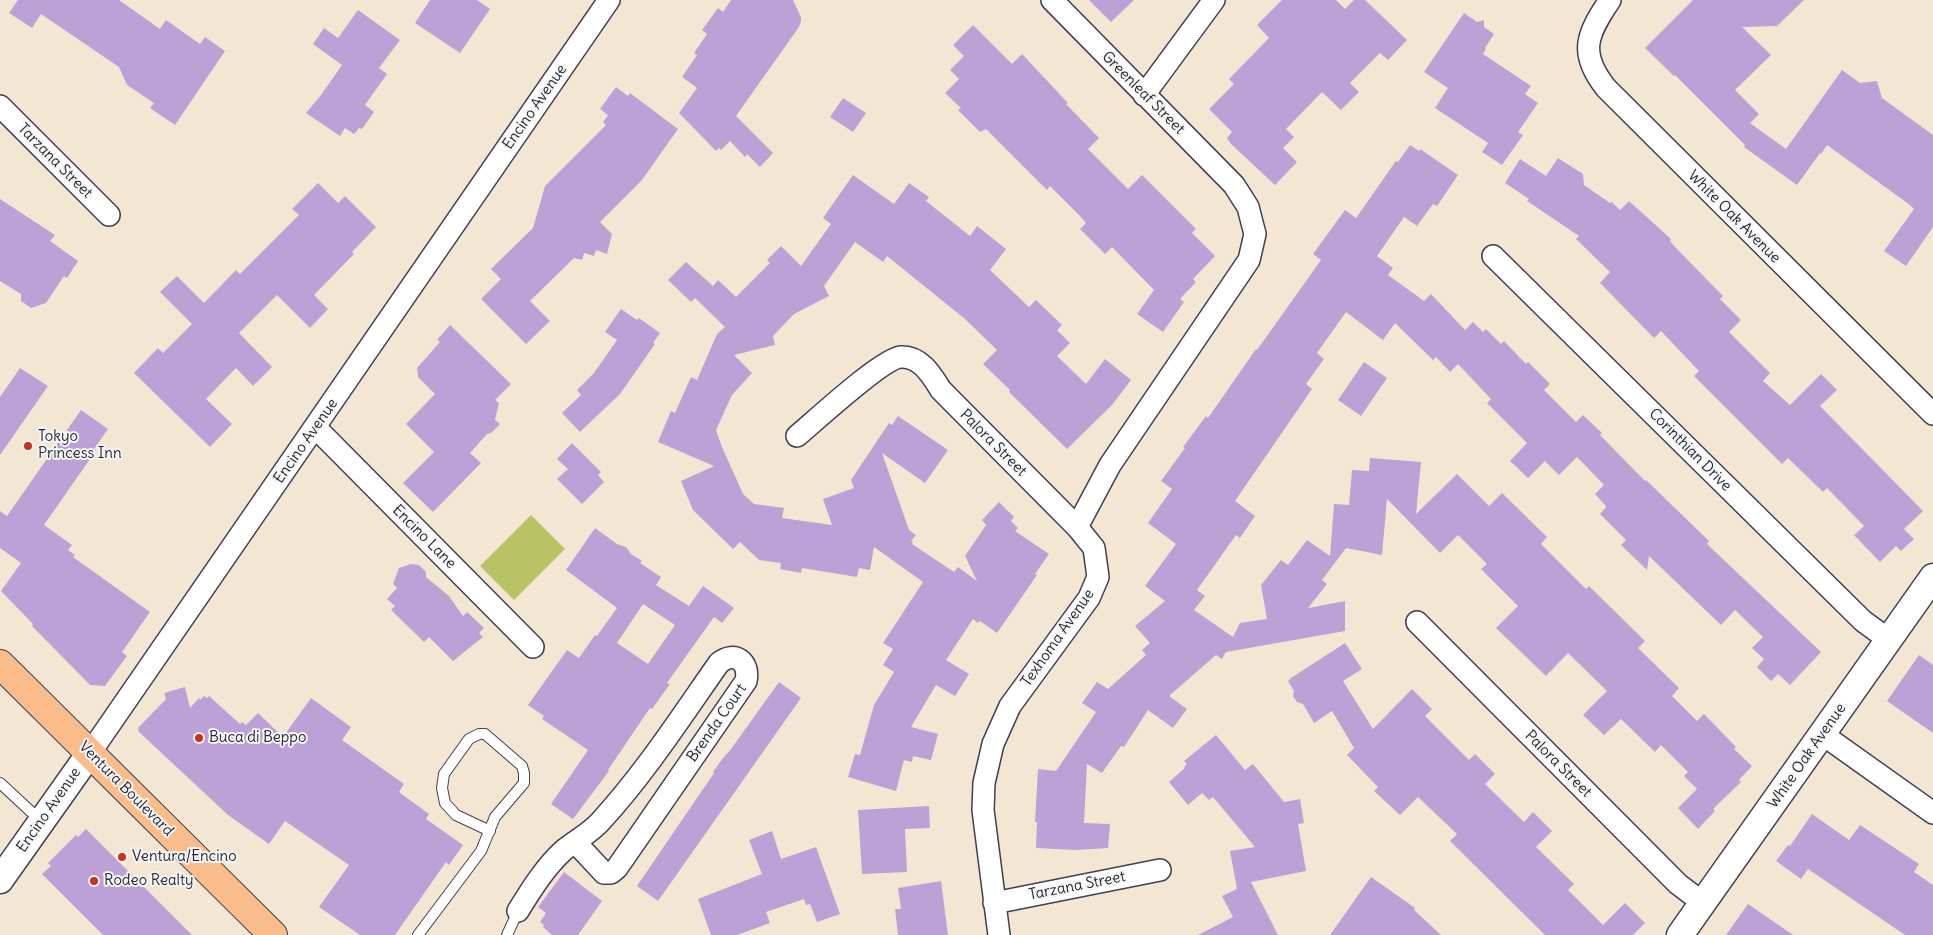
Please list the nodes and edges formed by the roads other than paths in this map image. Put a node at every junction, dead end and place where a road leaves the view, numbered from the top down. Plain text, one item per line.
1 (609, 0) edge
2 (1052, 0) edge
3 (1214, 0) edge
4 (1610, 0) edge
5 (1144, 95) junction
6 (0, 106) edge
7 (110, 215) dead end
8 (1493, 256) dead end
9 (1933, 414) edge
10 (315, 426) junction
11 (797, 436) dead end
12 (1077, 527) junction
13 (1933, 577) edge
14 (1417, 622) dead end
15 (1889, 640) junction
16 (533, 647) dead end
17 (0, 664) edge
18 (1822, 734) junction
19 (90, 753) junction
20 (656, 754) junction
21 (682, 773) junction
22 (0, 783) edge
23 (1933, 813) edge
24 (41, 821) junction
25 (490, 832) junction
26 (576, 843) junction
27 (1160, 870) dead end
28 (0, 880) edge
29 (994, 903) junction
30 (1703, 903) junction
31 (518, 911) joint
32 (273, 935) edge
33 (418, 935) edge
34 (507, 935) edge
35 (999, 935) edge
36 (1680, 935) edge

1 - 10 street, Encino Avenue
2 - 5 street, Greenleaf Street
3 - 5 street
4 - 9 street, White Oak Avenue
5 - 12 street, Greenleaf Street
6 - 7 street, Tarzana Street
8 - 15 street, Corinthian Drive
10 - 16 street, Encino Lane
10 - 19 street, Encino Avenue
11 - 12 street, Palora Street
12 - 29 street, Texhoma Avenue
13 - 15 street, White Oak Avenue
14 - 30 street, Palora Street
15 - 18 street, White Oak Avenue
17 - 19 main road, Ventura Boulevard
18 - 23 street
18 - 30 street, White Oak Avenue
19 - 24 street, Encino Avenue
19 - 32 main road, Ventura Boulevard
20 - 21 street, Brenda Court
20 - 21 street, Brenda Court
20 - 26 street, Brenda Court
21 - 26 street, Brenda Court
22 - 24 lane
24 - 28 street, Encino Avenue
25 - 25 lane
25 - 33 lane
26 - 31 street, Brenda Court
27 - 29 street, Tarzana Street
29 - 35 street, Texhoma Avenue
30 - 36 street, White Oak Avenue
31 - 34 lane, Brenda Court

